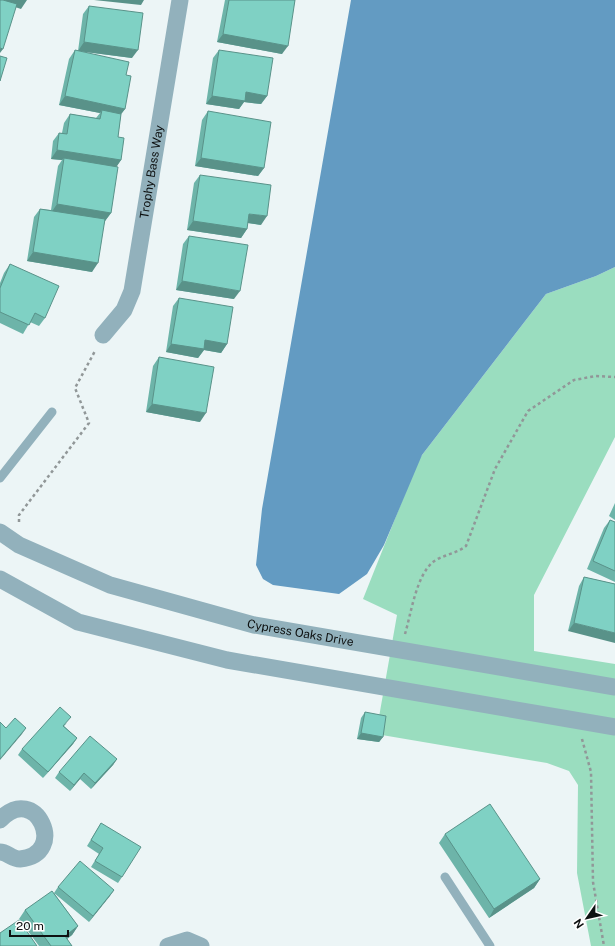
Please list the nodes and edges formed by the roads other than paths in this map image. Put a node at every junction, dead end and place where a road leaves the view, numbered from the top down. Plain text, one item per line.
1 (180, 0) edge
2 (103, 336) road end
3 (52, 412) dead end
4 (0, 478) edge
5 (0, 532) edge
6 (0, 579) edge
7 (615, 687) edge
8 (615, 727) edge
9 (0, 820) edge
10 (0, 852) edge
11 (444, 877) dead end
12 (194, 943) edge
13 (168, 946) edge
14 (490, 946) edge

1 - 2 street, Trophy Bass Way
3 - 4 lane
5 - 7 street, Cypress Oaks Drive
6 - 8 street
9 - 10 street
11 - 14 lane
12 - 13 street

